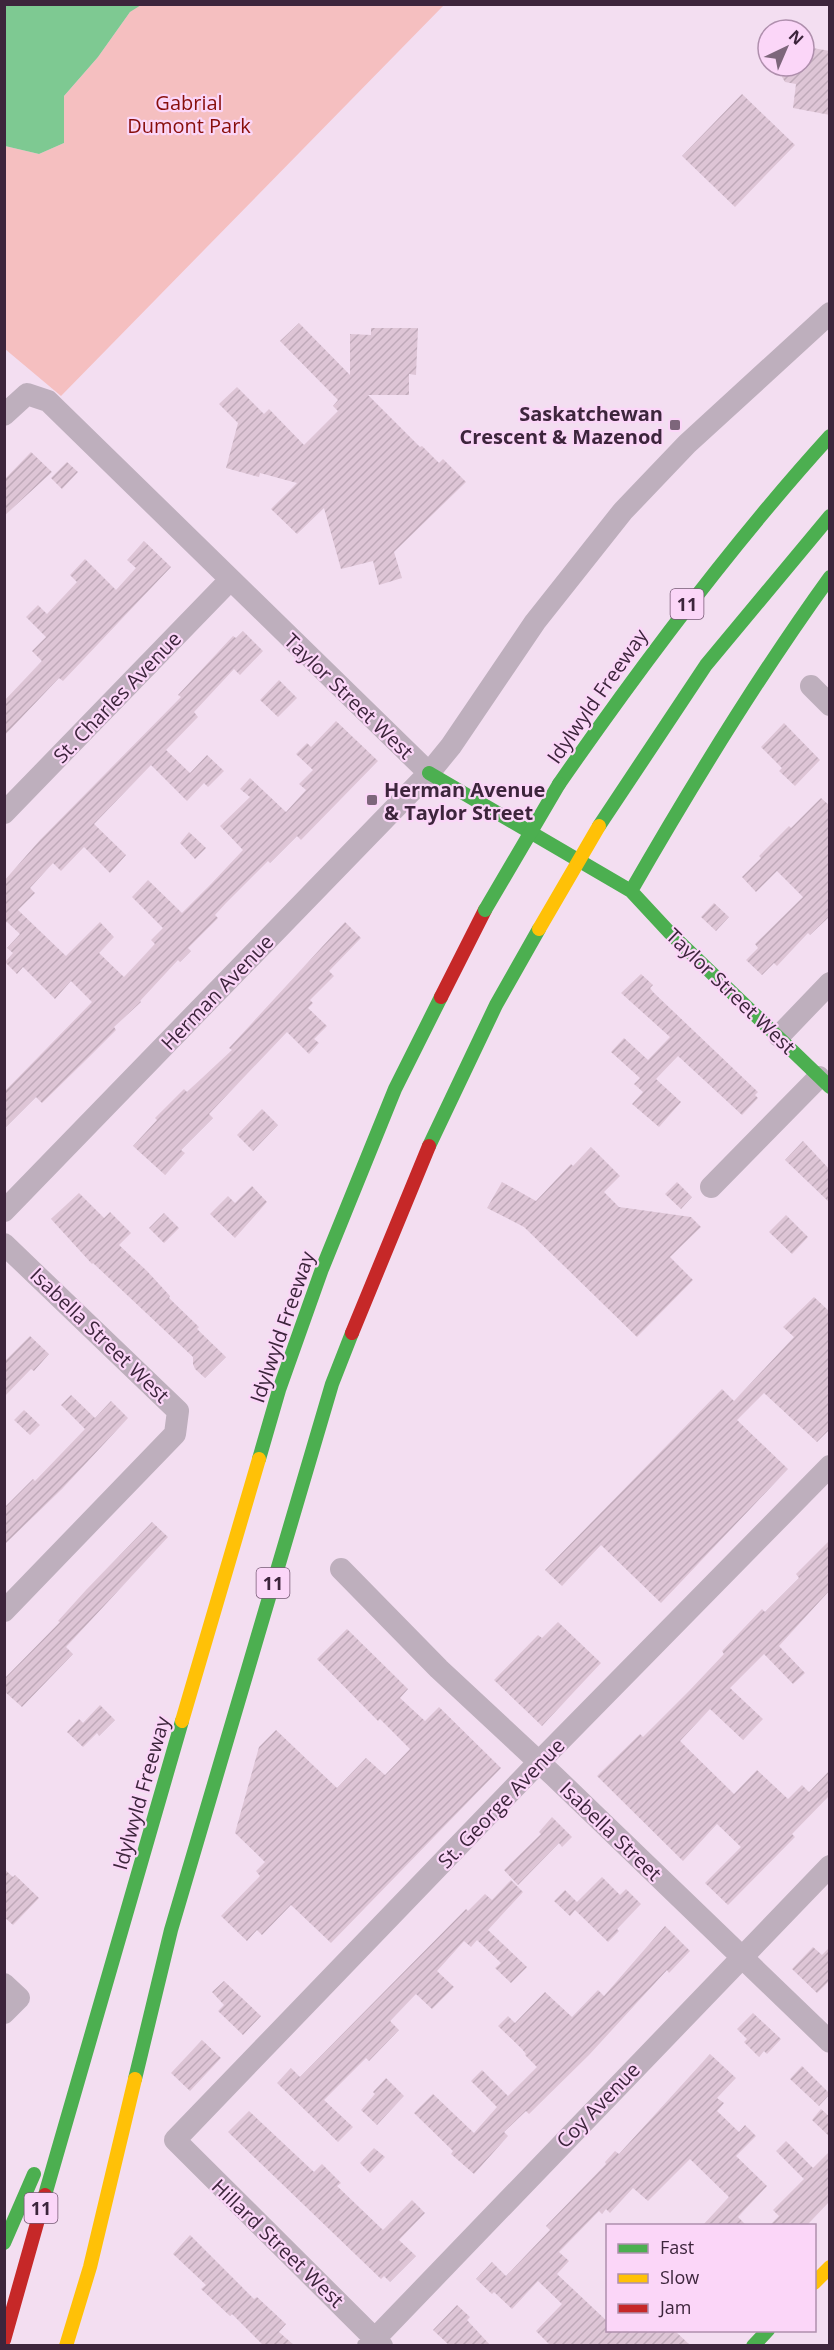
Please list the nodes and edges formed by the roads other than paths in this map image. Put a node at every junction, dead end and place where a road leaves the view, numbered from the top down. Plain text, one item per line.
1 (830, 313) edge
2 (4, 415) edge
3 (830, 436) edge
4 (830, 516) edge
5 (830, 577) edge
6 (230, 580) junction
7 (811, 686) dead end
8 (830, 705) edge
9 (429, 773) junction
10 (4, 813) edge
11 (631, 891) junction
12 (830, 983) edge
13 (779, 1036) junction
14 (824, 1082) edge
15 (711, 1187) dead end
16 (4, 1211) edge
17 (4, 1244) edge
18 (830, 1466) edge
19 (341, 1569) dead end
20 (4, 1611) edge
21 (539, 1762) junction
22 (830, 1866) edge
23 (742, 1957) junction
24 (830, 2042) edge
25 (78, 2076) junction
26 (175, 2140) joint
27 (4, 2243) edge
28 (90, 2267) junction
29 (830, 2267) edge
30 (816, 2281) edge
31 (4, 2340) edge
32 (375, 2343) edge
33 (66, 2346) edge
34 (78, 2346) edge

1 - 9 street, Herman Avenue
2 - 6 street, Taylor Street West
3 - 25 main road, Idylwyld Freeway / 11, bridge
4 - 28 main road, 11, bridge
5 - 11 main road
6 - 9 street, Taylor Street West
6 - 10 street, St. Charles Avenue
7 - 8 street
9 - 11 main road, Taylor Street West
9 - 16 street, Herman Avenue
11 - 13 main road, Taylor Street West
12 - 13 street
13 - 14 main road, Taylor Street West
14 - 15 street
17 - 20 street, Isabella Street West
18 - 21 street, St. George Avenue
19 - 21 street, Isabella Street
21 - 23 street, Isabella Street
21 - 26 street, St. George Avenue
22 - 23 street, Coy Avenue
23 - 24 street, Isabella Street
23 - 32 street, Coy Avenue
25 - 27 main road
25 - 31 main road, Idylwyld Freeway / 11
26 - 32 street, Hillard Street West
28 - 33 main road, 11
28 - 34 main road
29 - 30 main road

